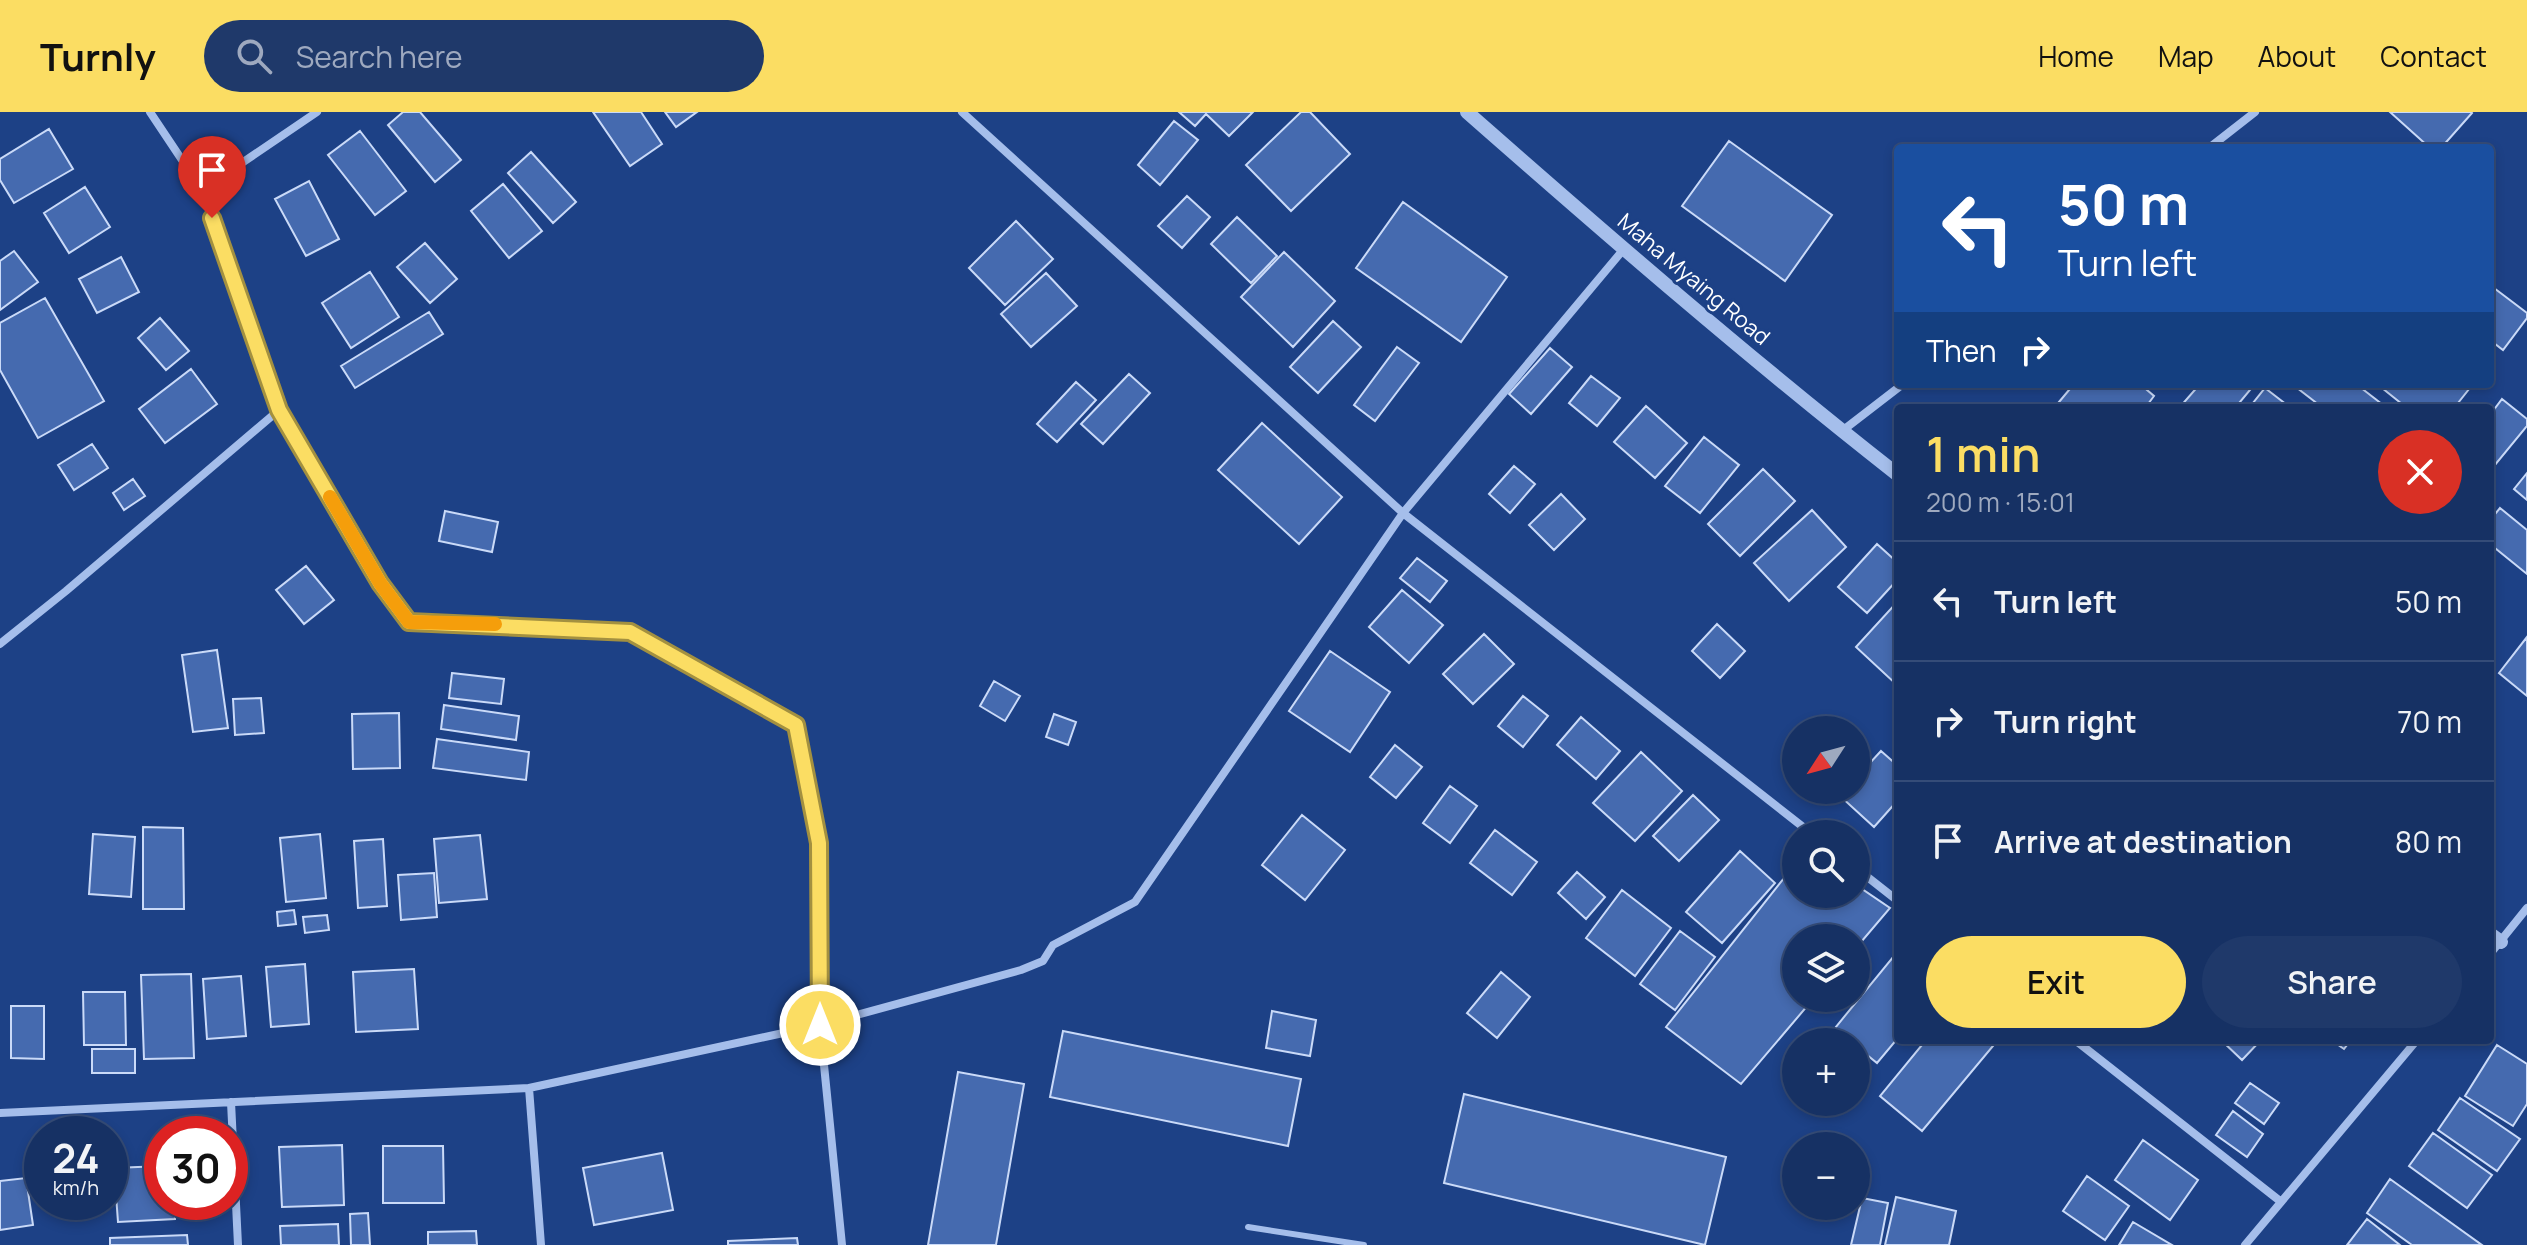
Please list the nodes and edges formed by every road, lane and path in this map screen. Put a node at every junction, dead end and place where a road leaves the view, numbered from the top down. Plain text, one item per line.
1 (150, 112) edge
2 (317, 112) edge
3 (962, 112) edge
4 (1467, 112) edge
5 (2255, 112) edge
6 (2214, 144) edge
7 (202, 190) junction
8 (1623, 250) junction
9 (1898, 388) edge
10 (279, 410) junction
11 (1842, 431) junction
12 (1894, 472) edge
13 (1403, 513) junction
14 (0, 644) edge
15 (1794, 820) edge
16 (1870, 879) edge
17 (1894, 898) edge
18 (2527, 908) edge
19 (2495, 938) edge
20 (820, 1025) junction
21 (2080, 1044) edge
22 (2414, 1044) edge
23 (529, 1088) junction
24 (231, 1102) junction
25 (0, 1113) edge
26 (2280, 1201) junction
27 (1248, 1227) dead end
28 (238, 1245) edge
29 (541, 1245) edge
30 (842, 1245) edge
31 (1364, 1245) edge
32 (2245, 1245) edge

1 - 7 street
2 - 7 street
3 - 13 street
4 - 8 street, Maha Myaing Road
5 - 6 street
7 - 10 street
8 - 11 street, Maha Myaing Road
8 - 13 street
9 - 11 street
10 - 14 street
10 - 20 street
11 - 12 street, Maha Myaing Road
13 - 15 street
13 - 20 street
16 - 17 street
18 - 19 street
20 - 23 street
20 - 30 street
21 - 26 street
22 - 26 street
23 - 24 street
23 - 29 street
24 - 25 street
24 - 28 street
26 - 32 street
27 - 31 lane

